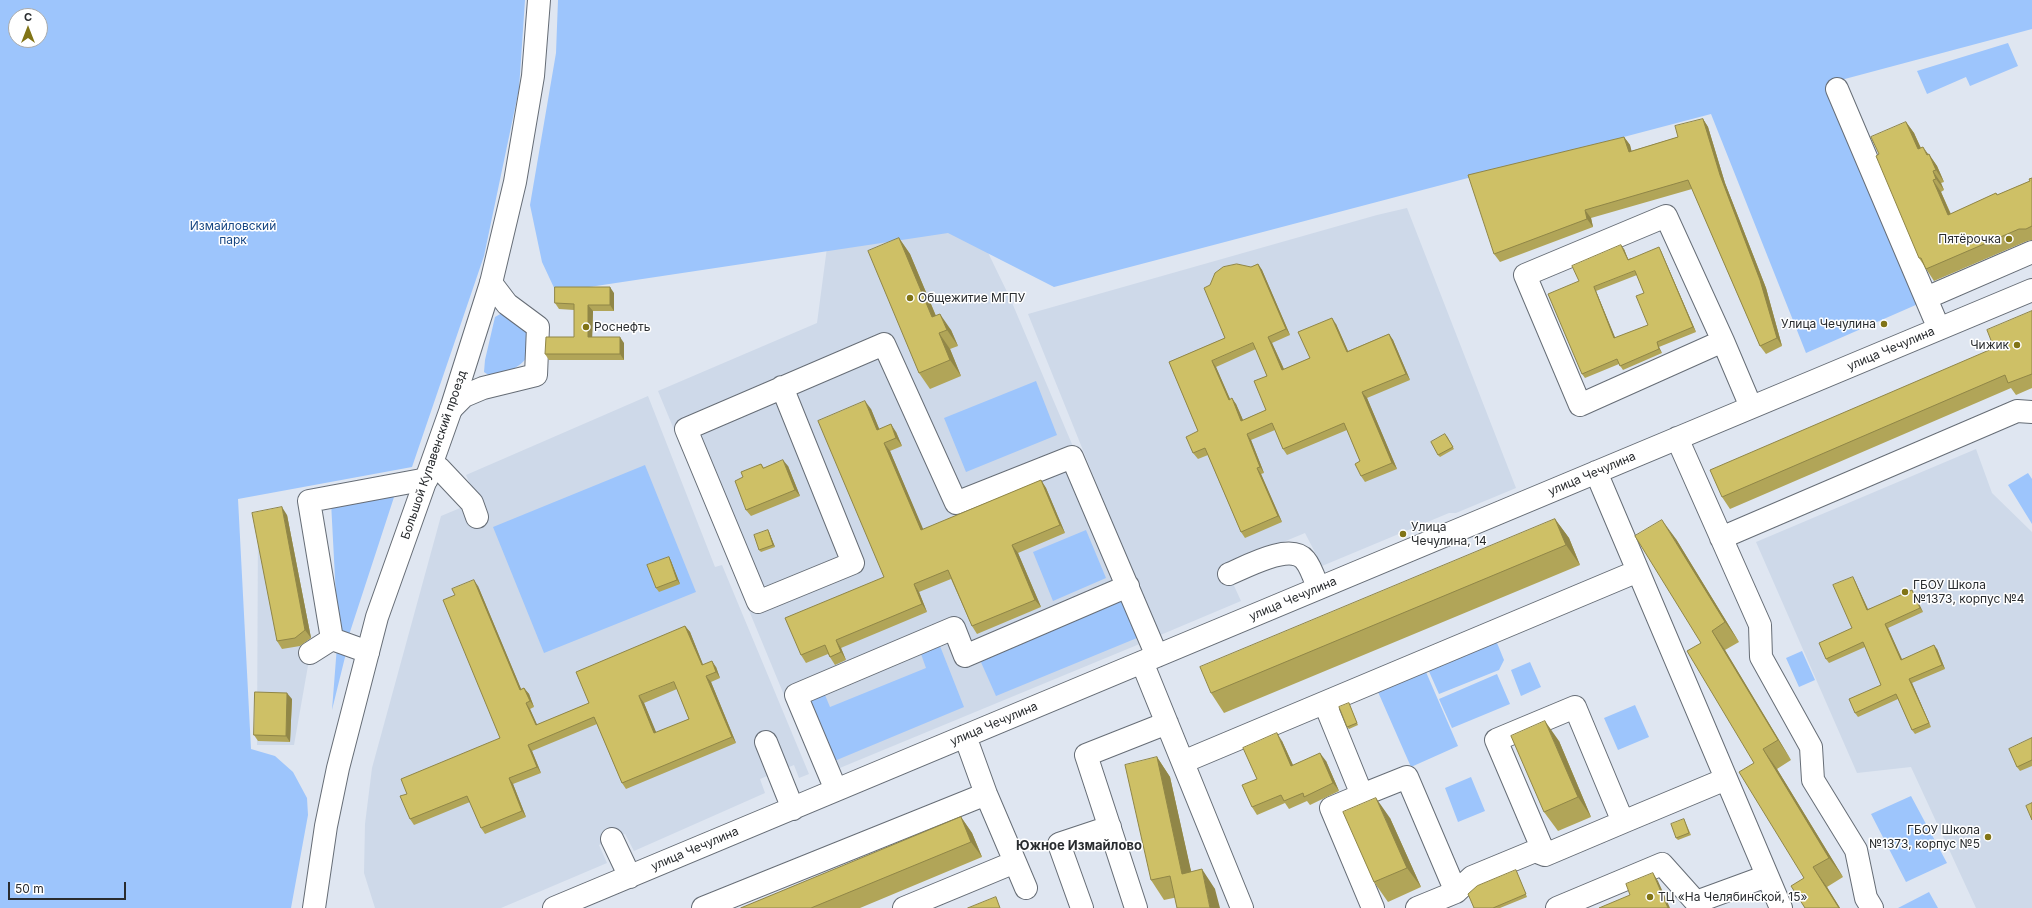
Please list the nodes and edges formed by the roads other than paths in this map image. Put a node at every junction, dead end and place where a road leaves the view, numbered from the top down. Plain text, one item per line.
1 (539, 0) edge
2 (1837, 89) dead end
3 (2032, 252) edge
4 (490, 283) junction
5 (2032, 290) edge
6 (1926, 298) junction
7 (1939, 329) junction
8 (1723, 341) junction
9 (782, 387) junction
10 (1751, 407) junction
11 (451, 409) junction
12 (2032, 412) edge
13 (1677, 438) junction
14 (429, 472) junction
15 (1596, 472) junction
16 (478, 517) dead end
17 (1721, 538) junction
18 (1638, 571) junction
19 (1229, 574) dead end
20 (1128, 586) junction
21 (1318, 588) junction
22 (332, 640) junction
23 (368, 652) junction
24 (310, 653) dead end
25 (1150, 659) junction
26 (1325, 704) junction
27 (1167, 723) junction
28 (965, 736) junction
29 (766, 742) dead end
30 (1183, 762) junction
31 (1726, 779) junction
32 (836, 790) junction
33 (986, 794) junction
34 (1362, 796) junction
35 (793, 809) junction
36 (1623, 822) junction
37 (1110, 827) junction
38 (612, 839) dead end
39 (1545, 854) junction
40 (1015, 862) junction
41 (1767, 876) junction
42 (630, 877) junction
43 (1026, 888) dead end
44 (1456, 892) junction
45 (314, 908) edge
46 (554, 908) edge
47 (703, 908) edge
48 (904, 908) edge
49 (1082, 908) edge
50 (1136, 908) edge
51 (1242, 908) edge
52 (1373, 908) edge
53 (1417, 908) edge
54 (1557, 908) edge
55 (1780, 908) edge
56 (1872, 908) edge

1 - 4 street, Большой Купавенский проезд
2 - 6 street
3 - 6 street
4 - 11 street, Большой Купавенский проезд
4 - 11 street
5 - 7 street, улица Чечулина
6 - 7 street
7 - 10 street, улица Чечулина
8 - 8 street
8 - 10 street
9 - 9 street
9 - 20 street
10 - 13 street, улица Чечулина
11 - 14 street, Большой Купавенский проезд
12 - 17 street
13 - 15 street, улица Чечулина
13 - 17 street
14 - 16 street
14 - 22 street
14 - 23 street, Большой Купавенский проезд
15 - 18 street
15 - 21 street, улица Чечулина
17 - 56 street
18 - 26 street
18 - 31 street
19 - 21 street
20 - 25 street
20 - 32 street
21 - 25 street, улица Чечулина
22 - 23 street
22 - 24 street
23 - 45 street, Большой Купавенский проезд
25 - 27 street
25 - 28 street, улица Чечулина
26 - 30 street
26 - 34 street
27 - 30 street
27 - 37 street
28 - 32 street, улица Чечулина
28 - 33 street
29 - 35 street
30 - 51 street
31 - 36 street
31 - 41 street
32 - 35 street, улица Чечулина
33 - 40 street
33 - 47 street
34 - 44 street
34 - 52 street
35 - 42 street, улица Чечулина
36 - 39 street
36 - 39 street
37 - 49 street
37 - 50 street
38 - 42 street
39 - 44 street
40 - 43 street
40 - 48 street
41 - 54 street
41 - 55 street
42 - 46 street, улица Чечулина
44 - 53 street

